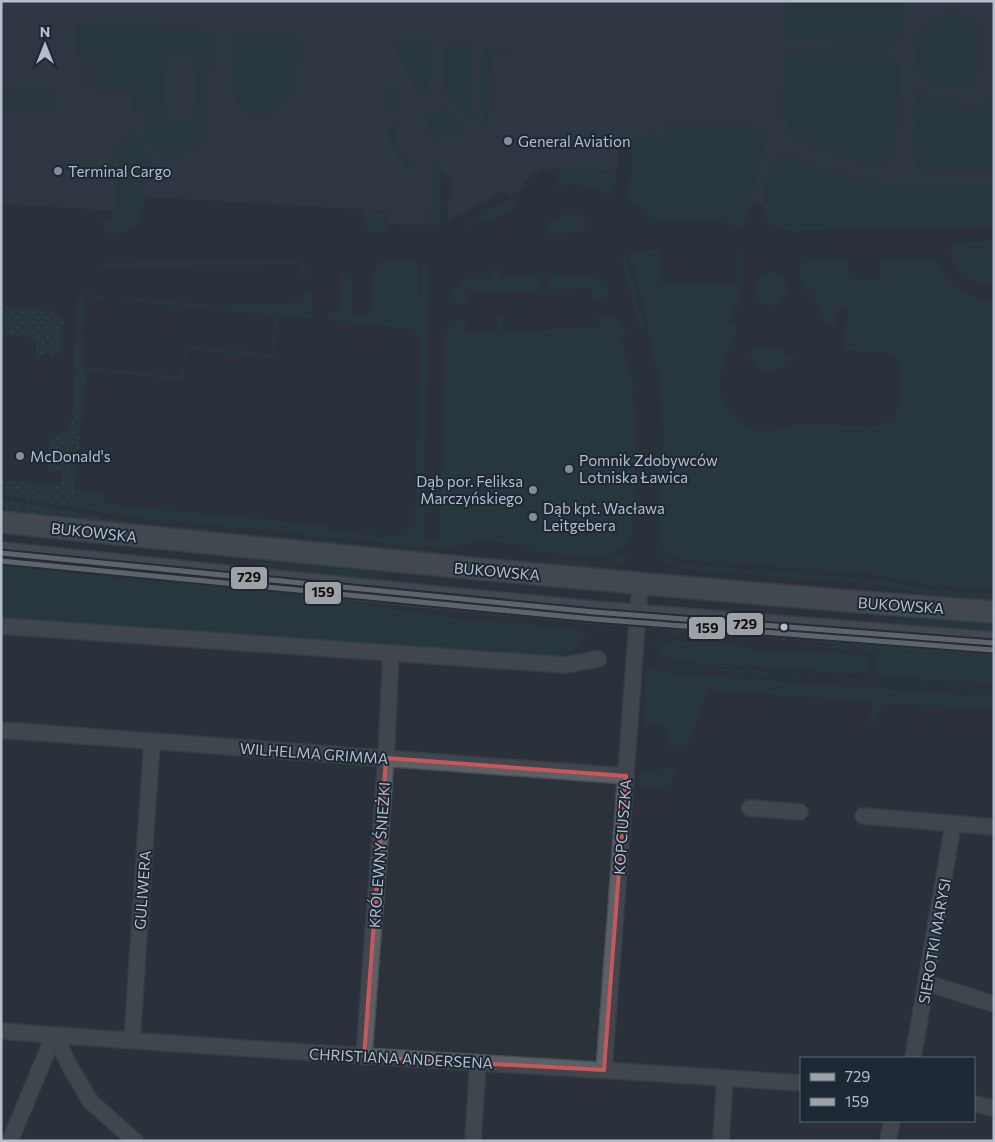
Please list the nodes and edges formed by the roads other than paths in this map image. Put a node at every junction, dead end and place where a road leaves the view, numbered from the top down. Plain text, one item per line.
1 (1, 522) edge
2 (1, 553) edge
3 (640, 584) junction
4 (994, 612) edge
5 (638, 615) junction
6 (1, 626) edge
7 (994, 643) edge
8 (391, 653) junction
9 (598, 659) dead end
10 (1, 730) edge
11 (152, 741) junction
12 (386, 758) junction
13 (626, 776) junction
14 (750, 808) dead end
15 (800, 812) dead end
16 (863, 816) dead end
17 (953, 824) junction
18 (994, 826) edge
19 (927, 982) junction
20 (994, 1004) edge
21 (1, 1031) edge
22 (54, 1035) junction
23 (132, 1040) junction
24 (364, 1057) junction
25 (913, 1057) edge
26 (478, 1063) junction
27 (604, 1070) junction
28 (725, 1078) junction
29 (800, 1084) edge
30 (975, 1104) edge
31 (994, 1108) edge
32 (892, 1122) edge
33 (10, 1141) edge
34 (135, 1141) edge
35 (473, 1141) edge
36 (721, 1141) edge
37 (888, 1141) edge

1 - 3 main road, BUKOWSKA
2 - 5 main road, BUKOWSKA
3 - 4 main road, BUKOWSKA
3 - 5 street, KOPCIUSZKA
5 - 7 main road, BUKOWSKA
5 - 13 street, KOPCIUSZKA
6 - 8 street
8 - 9 street
8 - 12 street, KRÓLEWNY ŚNIEŻKI
10 - 11 street, WILHELMA GRIMMA
11 - 12 street, WILHELMA GRIMMA
11 - 23 street, GULIWERA
12 - 13 street, WILHELMA GRIMMA
12 - 24 street, KRÓLEWNY ŚNIEŻKI
13 - 27 street, KOPCIUSZKA
14 - 15 street
16 - 17 street
17 - 18 street
17 - 19 street, SIEROTKI MARYSI
19 - 20 street
19 - 25 street, SIEROTKI MARYSI
21 - 22 street, CHRISTIANA ANDERSENA
22 - 23 street, CHRISTIANA ANDERSENA
22 - 33 street
22 - 34 street
23 - 24 street, CHRISTIANA ANDERSENA
24 - 26 street, CHRISTIANA ANDERSENA
26 - 27 street, CHRISTIANA ANDERSENA
26 - 35 street
27 - 28 street, CHRISTIANA ANDERSENA
28 - 29 street, CHRISTIANA ANDERSENA
28 - 36 street
30 - 31 street
32 - 37 street

